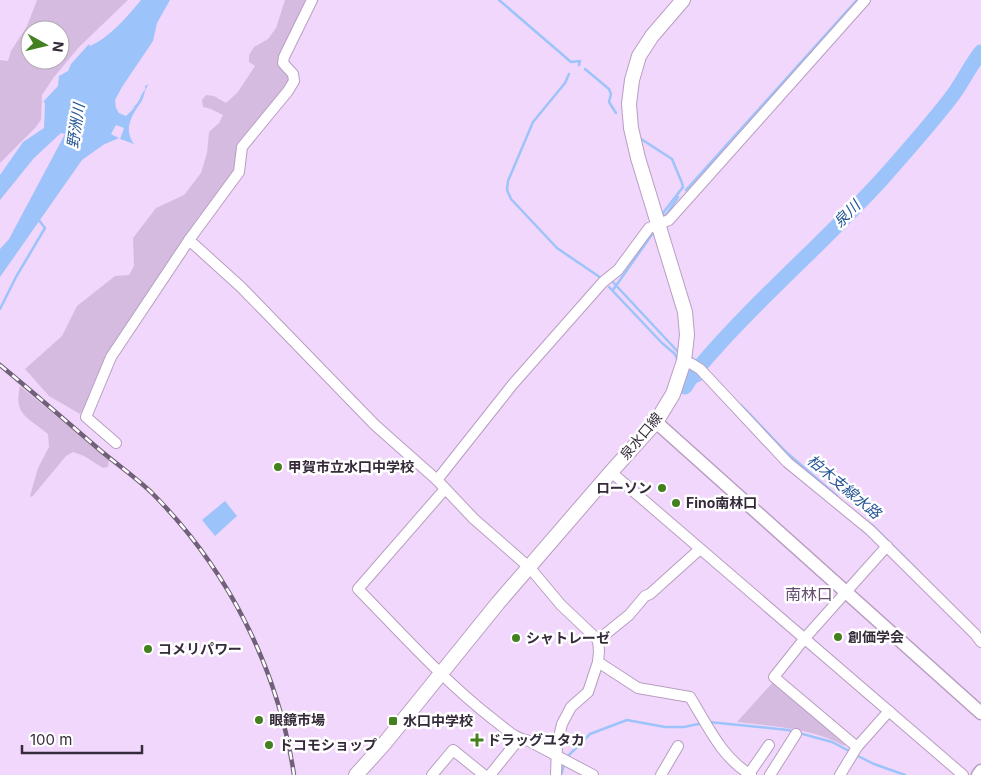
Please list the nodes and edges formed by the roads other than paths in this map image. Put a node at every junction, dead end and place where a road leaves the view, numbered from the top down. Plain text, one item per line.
1 (312, 0) edge
2 (684, 0) edge
3 (865, 0) edge
4 (659, 224) junction
5 (189, 240) junction
6 (684, 361) junction
7 (656, 422) junction
8 (116, 444) dead end
9 (611, 472) junction
10 (438, 480) junction
11 (446, 489) junction
12 (887, 546) junction
13 (700, 549) junction
14 (530, 568) junction
15 (845, 592) junction
16 (805, 638) junction
17 (598, 640) junction
18 (981, 642) edge
19 (598, 662) junction
20 (441, 674) junction
21 (889, 711) junction
22 (981, 713) edge
23 (796, 734) dead end
24 (519, 739) junction
25 (769, 745) dead end
26 (678, 746) dead end
27 (857, 747) junction
28 (558, 757) junction
29 (981, 771) edge
30 (750, 774) edge
31 (356, 775) edge
32 (432, 775) edge
33 (484, 775) edge
34 (490, 775) edge
35 (556, 775) edge
36 (593, 775) edge
37 (661, 775) edge
38 (770, 775) edge
39 (840, 775) edge
40 (963, 775) edge
41 (978, 775) edge

1 - 5 street
2 - 4 main road, 泉水口線
3 - 4 street
4 - 6 main road, 泉水口線
4 - 10 street
5 - 8 street
5 - 10 street
6 - 7 main road, 泉水口線
6 - 12 street
7 - 9 main road, 泉水口線
7 - 15 street
9 - 13 street
9 - 14 main road, 泉水口線
10 - 11 street
11 - 14 street
11 - 20 street
12 - 15 street
12 - 18 street
13 - 16 street
13 - 17 street
14 - 17 street
14 - 20 main road, 泉水口線
15 - 16 street
15 - 22 street
16 - 21 street
16 - 27 street
17 - 19 street
19 - 28 street
19 - 30 street
20 - 24 street
20 - 31 main road, 泉水口線
21 - 27 street
21 - 40 street
23 - 38 street
24 - 28 street
24 - 34 street
25 - 30 street
26 - 37 street
27 - 39 street
28 - 35 street
28 - 36 street
29 - 41 street
32 - 33 street

